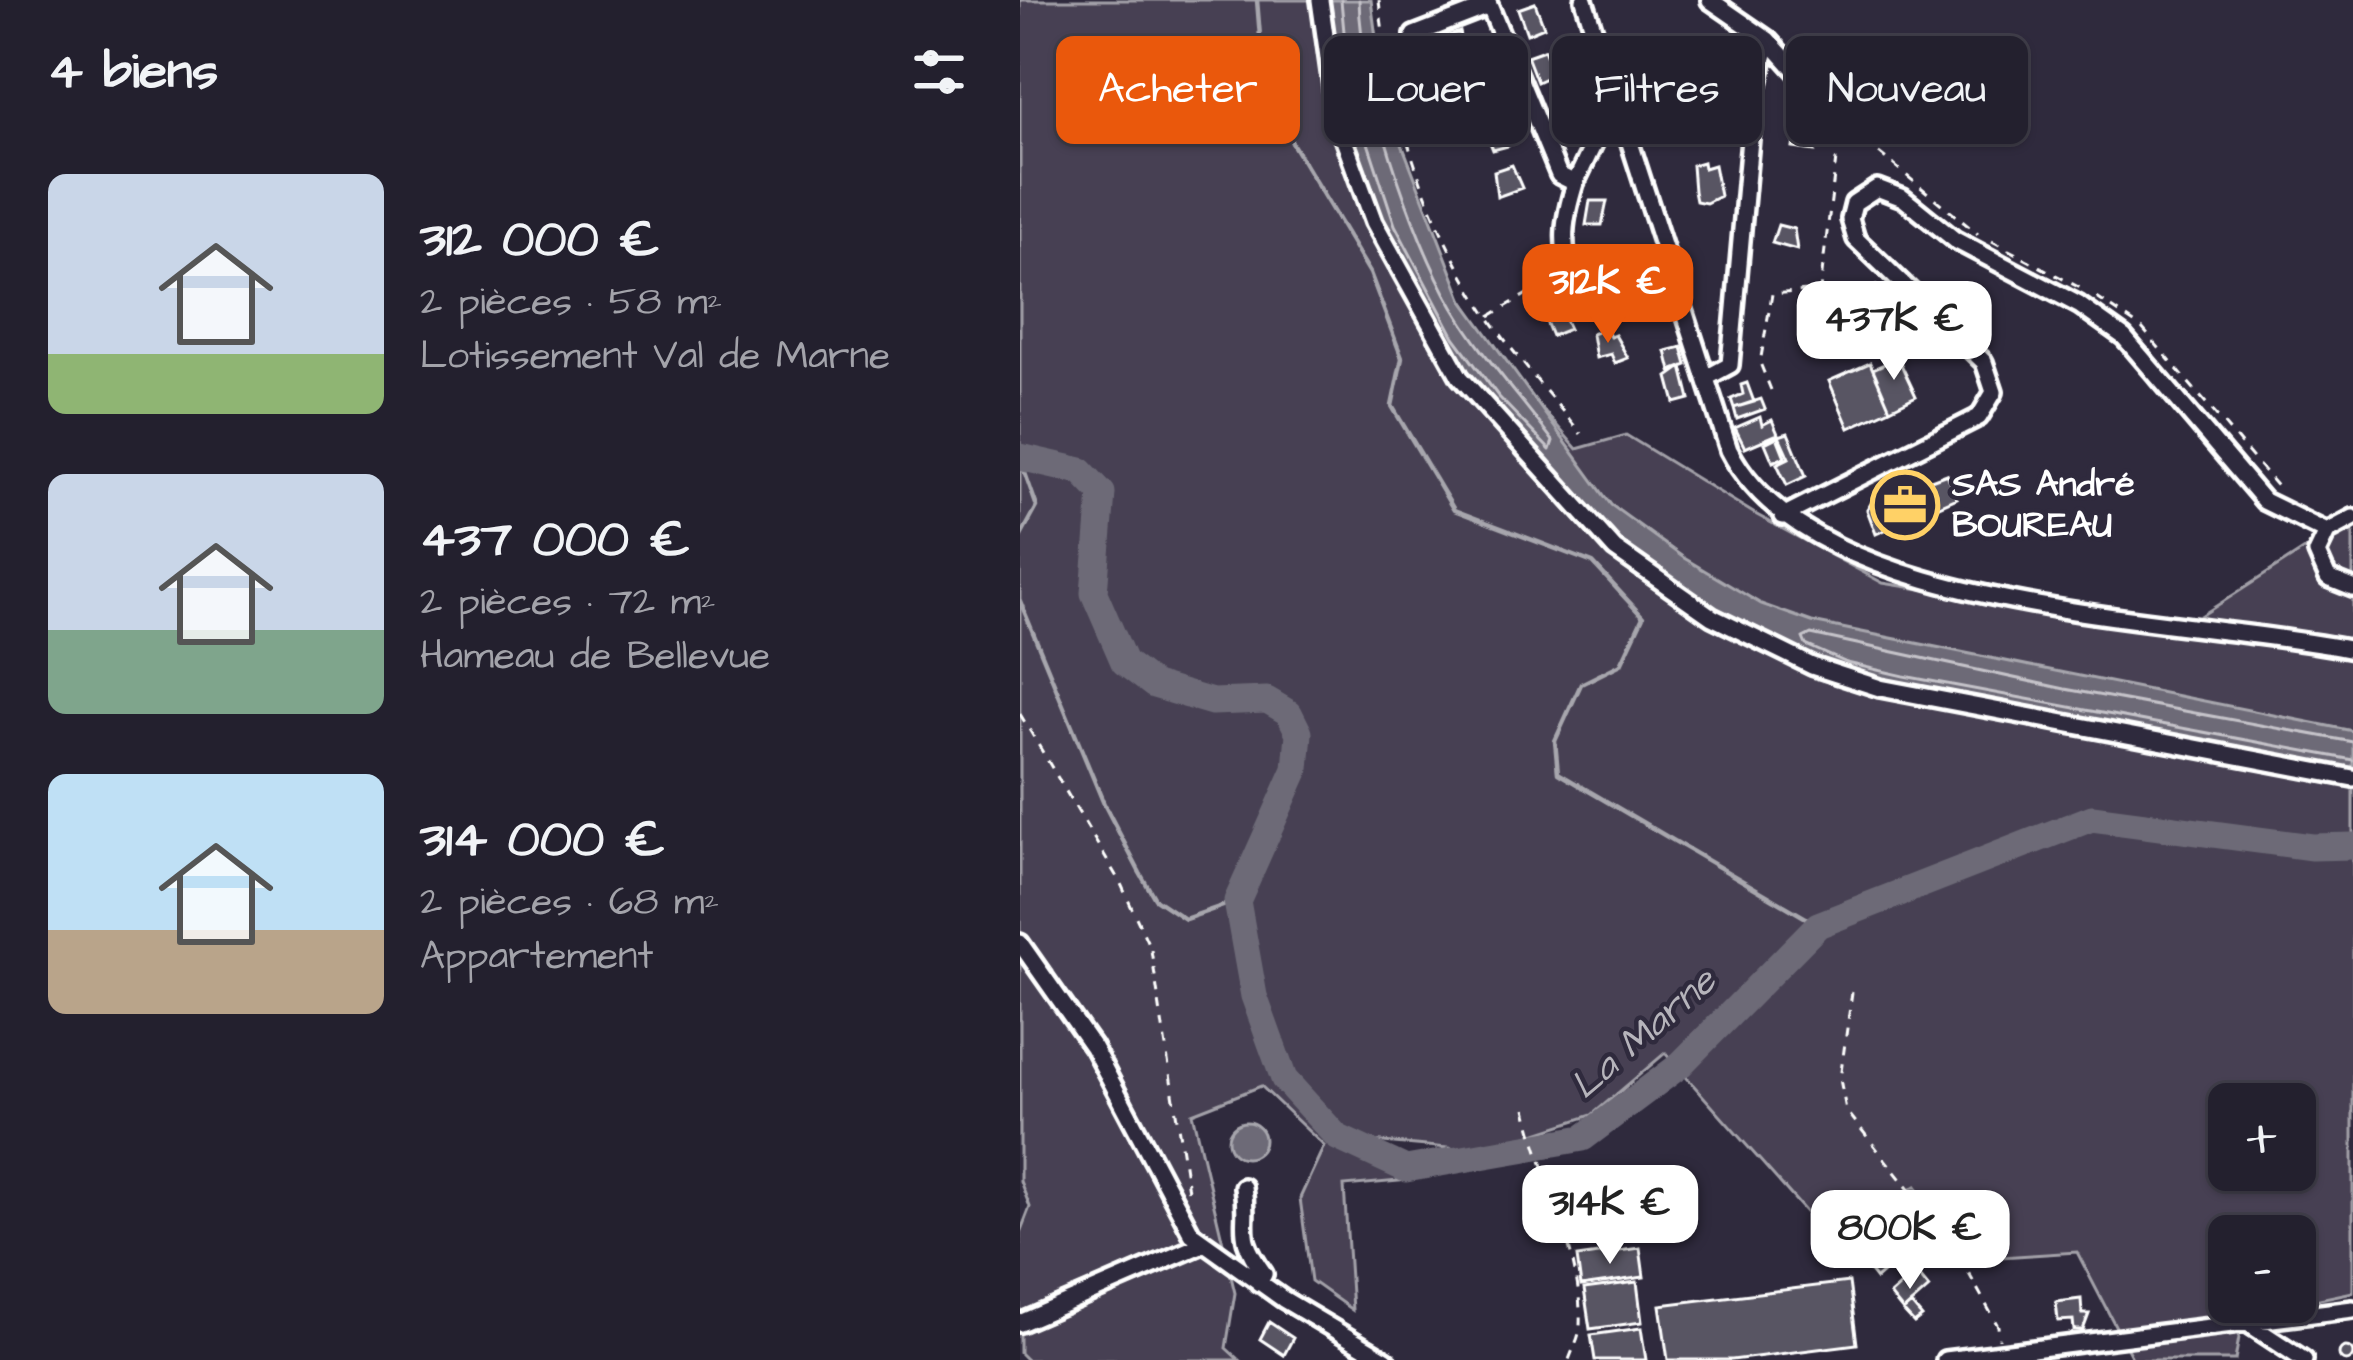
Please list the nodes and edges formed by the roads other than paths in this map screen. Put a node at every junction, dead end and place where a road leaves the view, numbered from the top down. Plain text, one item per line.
1 (1320, 0) edge
2 (1709, 0) edge
3 (1585, 2) edge
4 (1489, 5) edge
5 (1414, 35) dead end
6 (1596, 36) edge
7 (1768, 40) junction
8 (1786, 60) edge
9 (1594, 144) edge
10 (1631, 144) edge
11 (1575, 183) junction
12 (1572, 274) road end
13 (1706, 378) junction
14 (1783, 517) junction
15 (2353, 518) edge
16 (2327, 532) junction
17 (2353, 588) edge
18 (2353, 650) edge
19 (2353, 778) edge
20 (1020, 944) edge
21 (1243, 1187) dead end
22 (1203, 1244) junction
23 (1259, 1283) junction
24 (2353, 1310) edge
25 (2316, 1314) edge
26 (1020, 1323) edge
27 (2238, 1323) edge
28 (2248, 1323) edge
29 (2285, 1323) edge
30 (2288, 1350) junction
31 (1386, 1360) edge
32 (1945, 1360) edge
33 (2304, 1360) edge

1 - 19 street
2 - 7 street
3 - 6 street
4 - 5 street
4 - 11 street
7 - 8 street
7 - 13 street
9 - 11 street
10 - 13 street
11 - 12 street
13 - 14 street
14 - 16 street
14 - 18 street
15 - 16 street
16 - 17 street
20 - 22 street
21 - 23 street
22 - 23 street
22 - 26 street
23 - 31 street
24 - 25 street
27 - 32 street
28 - 30 street
29 - 30 street
30 - 33 street

